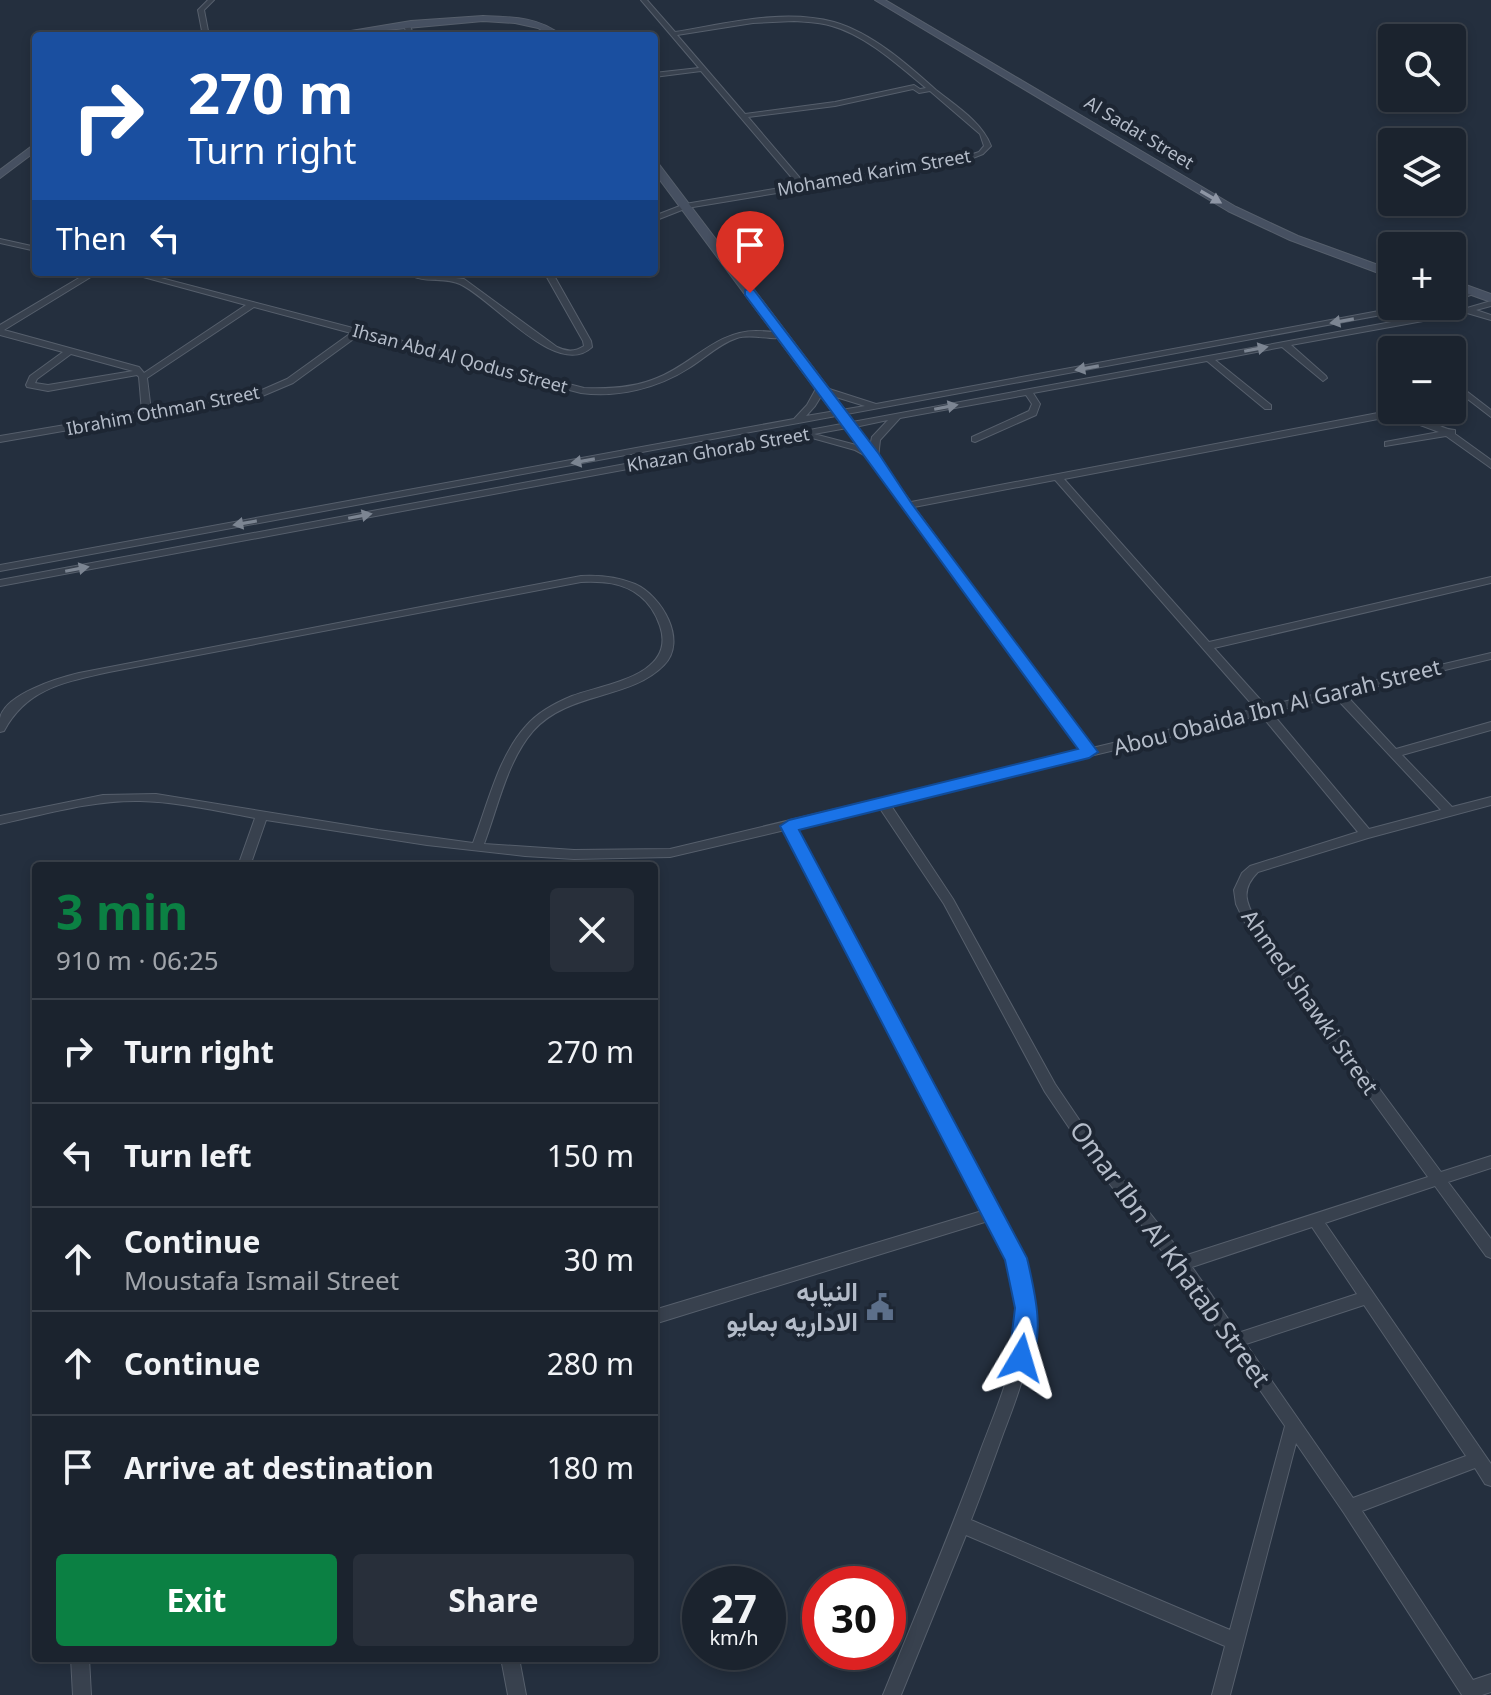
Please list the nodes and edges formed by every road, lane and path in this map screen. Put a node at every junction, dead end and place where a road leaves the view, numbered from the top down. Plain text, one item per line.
1 (211, 0) edge
2 (644, 0) edge
3 (879, 0) edge
4 (898, 0) edge
5 (409, 31) edge
6 (205, 32) edge
7 (553, 32) edge
8 (673, 34) junction
9 (704, 69) junction
10 (658, 75) edge
11 (931, 89) junction
12 (743, 116) junction
13 (32, 149) edge
14 (658, 170) edge
15 (0, 175) edge
16 (804, 187) junction
17 (685, 206) junction
18 (658, 217) edge
19 (0, 241) edge
20 (32, 248) edge
21 (1378, 258) edge
22 (1378, 269) edge
23 (88, 276) edge
24 (144, 276) edge
25 (416, 276) edge
26 (550, 276) edge
27 (1466, 289) edge
28 (1476, 292) junction
29 (1466, 294) edge
30 (1466, 300) edge
31 (252, 305) junction
32 (1489, 307) edge
33 (1378, 313) edge
34 (0, 330) edge
35 (357, 332) junction
36 (782, 336) junction
37 (1284, 344) junction
38 (71, 350) junction
39 (1208, 358) junction
40 (142, 374) junction
41 (1323, 378) dead end
42 (820, 389) junction
43 (1028, 392) junction
44 (1466, 394) edge
45 (880, 406) junction
46 (1268, 407) dead end
47 (841, 414) junction
48 (1491, 414) edge
49 (147, 416) junction
50 (900, 416) junction
51 (796, 422) junction
52 (850, 426) junction
53 (1452, 432) junction
54 (798, 435) junction
55 (0, 439) edge
56 (975, 439) dead end
57 (1388, 444) dead end
58 (1486, 455) edge
59 (874, 457) junction
60 (1491, 465) edge
61 (1059, 479) junction
62 (906, 506) junction
63 (306, 512) junction
64 (311, 525) junction
65 (0, 568) edge
66 (1491, 580) edge
67 (0, 583) edge
68 (1208, 646) junction
69 (1491, 656) edge
70 (1338, 693) junction
71 (1263, 710) junction
72 (1491, 726) edge
73 (0, 728) edge
74 (1089, 752) junction
75 (1394, 753) junction
76 (1491, 801) edge
77 (883, 803) junction
78 (1449, 812) junction
79 (262, 816) junction
80 (0, 820) edge
81 (789, 826) junction
82 (1366, 834) junction
83 (478, 845) junction
84 (245, 862) edge
85 (1491, 1162) edge
86 (1438, 1179) junction
87 (991, 1214) junction
88 (1315, 1220) junction
89 (1491, 1251) edge
90 (1181, 1264) junction
91 (1368, 1297) junction
92 (658, 1316) edge
93 (1234, 1341) junction
94 (1293, 1425) junction
95 (1478, 1459) junction
96 (1491, 1478) edge
97 (1350, 1507) junction
98 (962, 1525) junction
99 (1235, 1641) junction
100 (80, 1662) edge
101 (511, 1662) edge
102 (1491, 1683) edge
103 (1470, 1692) edge
104 (82, 1695) edge
105 (517, 1695) edge
106 (892, 1695) edge
107 (1221, 1695) edge

1 - 6 street
2 - 8 street
3 -> 22 main road, Al Sadat Street
4 - 21 main road, Al Sadat Street
5 - 7 main road
8 - 9 street
8 - 11 street, Mohamed Karim Street
9 - 10 street
9 - 12 street
11 - 12 street
11 - 16 street, Mohamed Karim Street
12 - 16 street
13 - 15 main road
14 - 17 main road
16 - 17 street, Mohamed Karim Street
17 - 18 street, Mohamed Karim Street
17 - 36 main road
19 - 20 street
23 - 34 street
24 - 31 street, Ihsan Abd Al Qodus Street
25 - 26 street
27 - 28 main road
28 - 29 street
28 - 32 main road
30 - 32 main road
31 - 35 street, Ihsan Abd Al Qodus Street
31 - 40 street
32 - 37 street, Khazan Ghorab Street
33 -> 45 street, Khazan Ghorab Street
34 - 38 street
35 - 36 street, Ihsan Abd Al Qodus Street
35 - 49 street, Ibrahim Othman Street
36 - 42 main road
39 -> 37 street, Khazan Ghorab Street
37 - 41 street
38 - 40 street
38 - 40 street
39 - 43 street, Khazan Ghorab Street
39 - 46 street
40 - 49 street
42 - 45 street
42 - 47 main road
42 - 51 street
50 -> 43 street, Khazan Ghorab Street
43 - 56 street
44 - 48 street
45 - 47 street, Khazan Ghorab Street
47 - 51 street, Khazan Ghorab Street
47 - 52 main road
49 - 55 street, Ibrahim Othman Street
50 - 52 street, Khazan Ghorab Street
50 - 59 street
51 -> 63 street, Khazan Ghorab Street
52 - 54 street, Khazan Ghorab Street
52 - 59 street
53 - 57 street
53 - 58 street
53 - 61 street
54 - 59 street
64 -> 54 street, Khazan Ghorab Street
58 - 60 street
59 - 62 street
61 - 62 street
61 - 68 street
62 - 74 street
63 - 64 street
63 -> 65 street, Khazan Ghorab Street
67 -> 64 street, Khazan Ghorab Street
66 - 68 street
68 - 71 street
69 - 70 street, Abou Obaida Ibn Al Garah Street
70 - 71 street, Abou Obaida Ibn Al Garah Street
70 - 75 street
71 - 74 street, Abou Obaida Ibn Al Garah Street
71 - 82 street
72 - 75 street
73 - 83 street
74 - 77 street, Abou Obaida Ibn Al Garah Street
75 - 78 street
76 - 78 street, Ahmed Shawki Street
77 - 81 street, Abou Obaida Ibn Al Garah Street
77 - 90 street, Omar Ibn Al Khatab Street
78 - 82 street, Ahmed Shawki Street
79 - 80 street, Abou Obaida Ibn Al Garah Street
79 - 83 street, Abou Obaida Ibn Al Garah Street
79 - 84 street
81 - 83 street, Abou Obaida Ibn Al Garah Street
81 - 87 street
82 - 86 street, Ahmed Shawki Street
85 - 86 street
86 - 88 street
86 - 89 street, Ahmed Shawki Street
87 - 92 street
87 - 98 street
88 - 90 street
88 - 91 street
90 - 93 street, Omar Ibn Al Khatab Street
91 - 93 street
91 - 95 street
93 - 94 street, Omar Ibn Al Khatab Street
94 - 97 street, Omar Ibn Al Khatab Street
94 - 99 street
95 - 96 street
95 - 97 street
97 - 103 street, Omar Ibn Al Khatab Street
98 - 99 street
98 - 106 street
99 - 107 street
100 - 104 street
101 - 105 street
102 - 103 street

